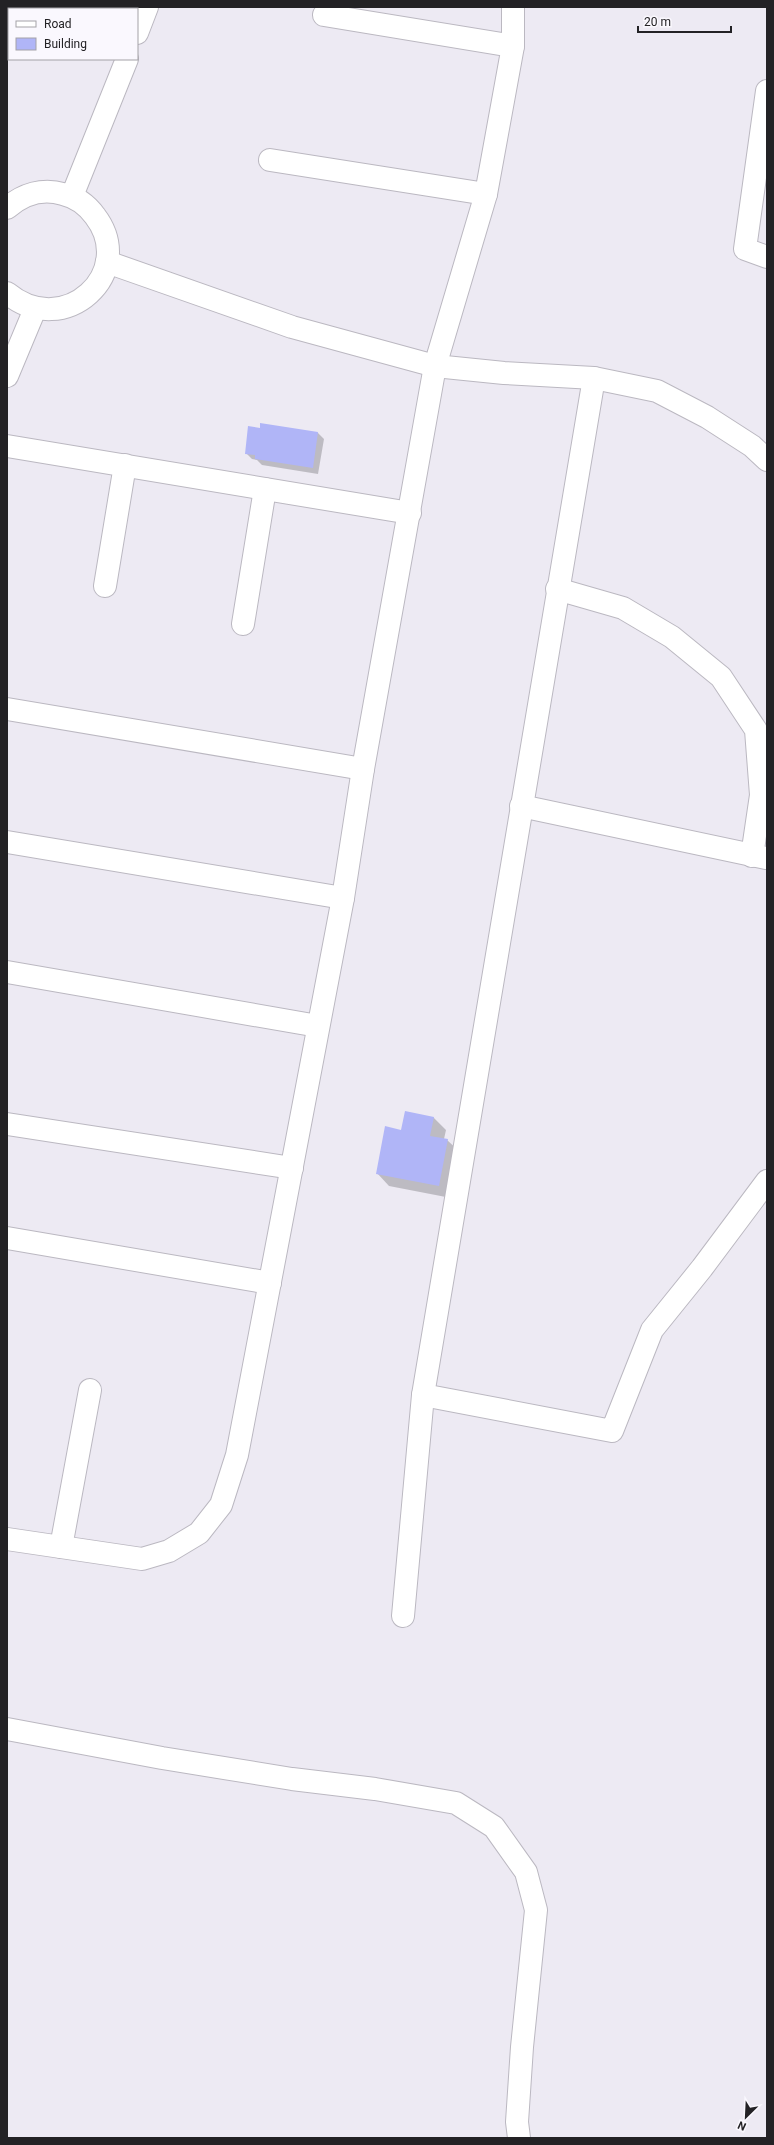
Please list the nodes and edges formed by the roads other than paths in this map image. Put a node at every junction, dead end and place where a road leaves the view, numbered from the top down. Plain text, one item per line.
1 (148, 7) edge
2 (514, 7) edge
3 (324, 16) dead end
4 (138, 31) edge
5 (513, 46) junction
6 (127, 60) edge
7 (767, 91) edge
8 (270, 160) dead end
9 (486, 194) junction
10 (72, 196) junction
11 (7, 208) edge
12 (767, 256) edge
13 (107, 262) junction
14 (7, 293) edge
15 (35, 309) junction
16 (435, 366) junction
17 (7, 376) edge
18 (594, 378) junction
19 (7, 446) edge
20 (767, 460) edge
21 (124, 465) junction
22 (265, 489) junction
23 (410, 514) junction
24 (105, 586) dead end
25 (557, 589) junction
26 (243, 624) dead end
27 (7, 710) edge
28 (363, 769) junction
29 (521, 806) junction
30 (7, 842) edge
31 (760, 857) edge
32 (344, 898) junction
33 (7, 972) edge
34 (318, 1026) junction
35 (7, 1124) edge
36 (292, 1168) junction
37 (767, 1181) edge
38 (7, 1238) edge
39 (270, 1283) junction
40 (90, 1390) dead end
41 (423, 1395) junction
42 (7, 1539) edge
43 (61, 1547) junction
44 (403, 1616) dead end
45 (7, 1729) edge
46 (519, 2138) edge

1 - 4 street
2 - 5 street
3 - 5 street
5 - 9 street
6 - 10 street
7 - 12 street
8 - 9 street
9 - 16 street
10 - 11 street
10 - 13 street
13 - 15 street
13 - 16 street
14 - 15 street
15 - 17 street
16 - 18 street
16 - 23 street
18 - 20 street
18 - 25 street
19 - 21 street
21 - 22 street
21 - 24 street
22 - 23 street
22 - 26 street
23 - 28 street
25 - 29 street
25 - 31 street
27 - 28 street
28 - 32 street
29 - 31 street
29 - 41 street
30 - 32 street
32 - 34 street
33 - 34 street
34 - 36 street
35 - 36 street
36 - 39 street
37 - 41 street
38 - 39 street
39 - 43 street
40 - 43 street
41 - 44 street
42 - 43 street
45 - 46 street

